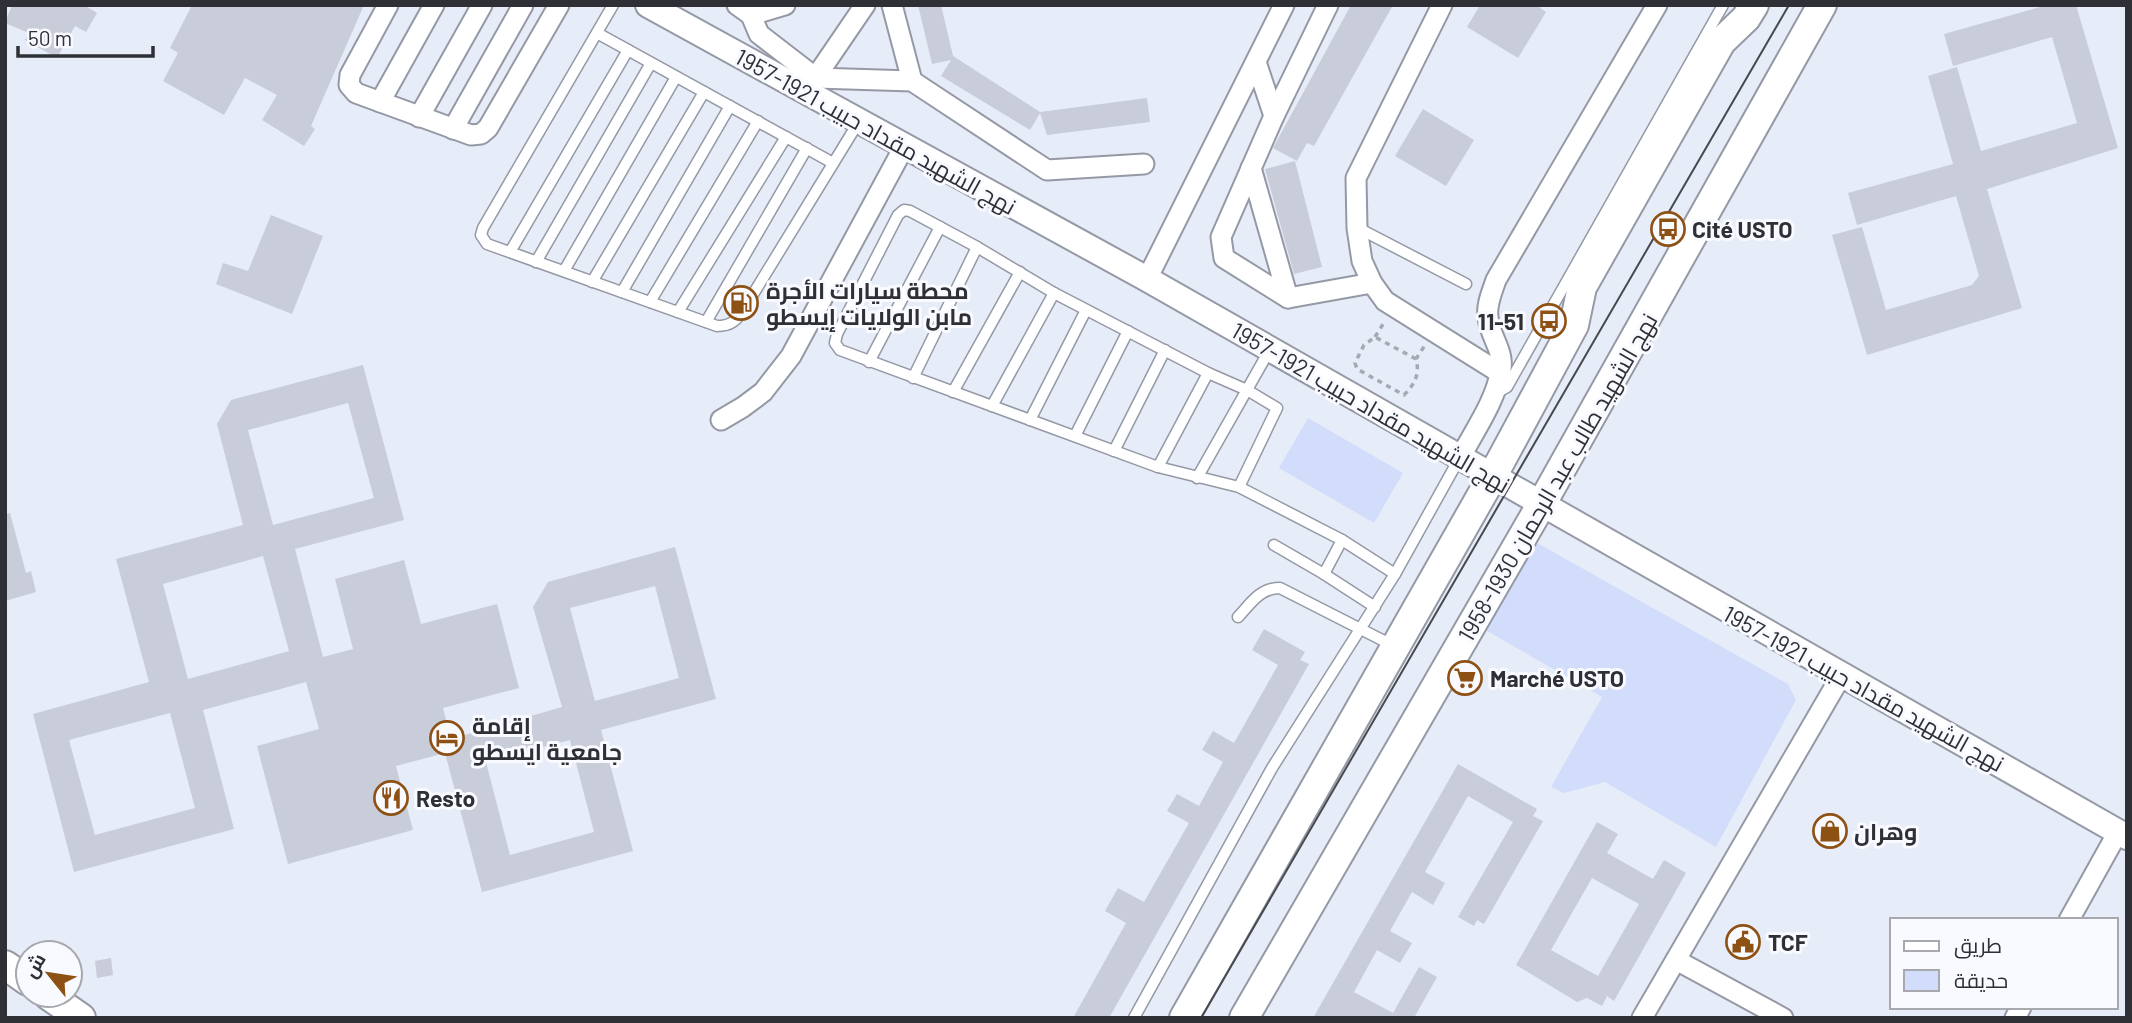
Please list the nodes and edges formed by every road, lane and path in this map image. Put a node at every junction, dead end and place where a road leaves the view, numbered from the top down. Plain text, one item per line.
1 (388, 5) edge
2 (434, 5) edge
3 (482, 5) edge
4 (523, 5) edge
5 (533, 5) edge
6 (613, 5) edge
7 (648, 5) edge
8 (785, 5) edge
9 (865, 5) edge
10 (892, 5) edge
11 (1284, 5) edge
12 (1328, 5) edge
13 (1442, 5) edge
14 (1657, 5) edge
15 (1723, 5) edge
16 (1754, 5) edge
17 (1822, 5) edge
18 (556, 10) edge
19 (744, 10) edge
20 (597, 33) junction
21 (628, 50) junction
22 (1256, 62) junction
23 (651, 63) junction
24 (676, 77) junction
25 (912, 81) junction
26 (810, 86) junction
27 (704, 92) junction
28 (380, 102) junction
29 (730, 106) junction
30 (1274, 116) junction
31 (419, 117) junction
32 (758, 121) junction
33 (859, 122) junction
34 (453, 129) junction
35 (786, 137) junction
36 (904, 147) junction
37 (807, 148) junction
38 (834, 163) junction
39 (1144, 164) dead end
40 (1251, 168) junction
41 (940, 227) junction
42 (1357, 228) junction
43 (977, 247) junction
44 (510, 252) junction
45 (536, 261) junction
46 (564, 271) junction
47 (1020, 272) junction
48 (1147, 279) junction
49 (592, 282) junction
50 (1372, 283) junction
51 (1466, 284) dead end
52 (622, 292) junction
53 (1054, 293) junction
54 (1288, 298) junction
55 (650, 302) junction
56 (1086, 310) junction
57 (678, 312) junction
58 (706, 322) junction
59 (1128, 331) junction
60 (1166, 350) junction
61 (1270, 350) junction
62 (1416, 359) joint
63 (869, 362) junction
64 (1208, 373) junction
65 (1500, 373) junction
66 (914, 378) junction
67 (1247, 390) junction
68 (953, 392) junction
69 (1494, 395) junction
70 (992, 406) junction
71 (721, 420) dead end
72 (1030, 420) junction
73 (1075, 436) junction
74 (1114, 451) junction
75 (1460, 458) junction
76 (1158, 467) junction
77 (1492, 477) junction
78 (1197, 478) junction
79 (1239, 486) junction
80 (1541, 505) junction
81 (1342, 540) junction
82 (1274, 545) dead end
83 (1324, 574) junction
84 (1395, 574) junction
85 (1375, 607) junction
86 (1238, 617) dead end
87 (1360, 629) junction
88 (1395, 647) junction
89 (1841, 676) junction
90 (2122, 835) edge
91 (2070, 918) edge
92 (1676, 960) junction
93 (1134, 1018) edge
94 (1184, 1018) edge
95 (1244, 1018) edge
96 (1642, 1018) edge
97 (1783, 1018) edge

1 - 28 street
2 - 28 street
3 - 31 street
4 - 34 street
5 - 18 street
6 - 20 lane
7 - 26 street, نهج الشهيد مقداد حبيب 1921-1957
8 - 19 street
9 - 26 street
10 - 25 street
11 - 22 street
12 - 30 street
13 - 42 street
14 - 65 street
15 - 69 lane
16 - 77 main road
17 - 80 main road, نهج الشهيد طالب عبد الرحمان 1930-1958
18 - 34 street
19 - 26 street
20 - 21 lane
20 - 44 lane
21 - 23 lane
21 - 44 lane
22 - 30 street
22 - 48 street
23 - 24 lane
23 - 45 lane
24 - 27 lane
24 - 46 lane
25 - 26 street
25 - 39 street
26 - 33 street, نهج الشهيد مقداد حبيب 1921-1957
27 - 29 lane
27 - 49 lane
28 - 31 street
29 - 32 lane
29 - 52 lane
30 - 40 street
31 - 34 street
32 - 35 lane
32 - 55 lane
33 - 36 street, نهج الشهيد مقداد حبيب 1921-1957
33 - 38 lane
35 - 37 lane
35 - 57 lane
36 - 48 street, نهج الشهيد مقداد حبيب 1921-1957
36 - 71 street
37 - 38 lane
37 - 58 lane
38 - 58 lane
40 - 54 street
40 - 54 street
41 - 43 lane
41 - 63 lane
41 - 63 lane
42 - 50 street
42 - 51 lane
43 - 47 lane
43 - 66 lane
44 - 45 lane
45 - 46 lane
46 - 49 lane
47 - 53 lane
47 - 68 lane
48 - 61 street, نهج الشهيد مقداد حبيب 1921-1957
49 - 52 lane
50 - 54 street
50 - 65 street
52 - 55 lane
53 - 56 lane
53 - 70 lane
55 - 57 lane
56 - 59 lane
56 - 72 lane
57 - 58 lane
59 - 60 lane
59 - 73 lane
60 - 64 lane
60 - 74 lane
61 - 67 lane
61 - 75 street, نهج الشهيد مقداد حبيب 1921-1957
62 - 62 path
63 - 66 lane
64 - 67 lane
64 - 76 lane
65 - 69 street
66 - 68 lane
67 - 78 lane
67 - 79 lane
68 - 70 lane
69 - 75 street
70 - 72 lane
72 - 73 lane
73 - 74 lane
74 - 76 lane
75 - 77 street, نهج الشهيد مقداد حبيب 1921-1957
75 - 84 lane
76 - 78 lane
77 - 80 street, نهج الشهيد مقداد حبيب 1921-1957
77 - 88 main road
78 - 79 lane
79 - 81 lane
80 - 89 street, نهج الشهيد مقداد حبيب 1921-1957
80 - 95 main road, نهج الشهيد طالب عبد الرحمان 1930-1958
81 - 83 lane
81 - 84 lane
82 - 83 lane
83 - 85 lane
84 - 85 lane
85 - 87 lane
86 - 87 lane
87 - 88 lane
87 - 93 lane
88 - 94 main road
89 - 90 street, نهج الشهيد مقداد حبيب 1921-1957
89 - 92 street
90 - 91 street
92 - 96 street
92 - 97 street

